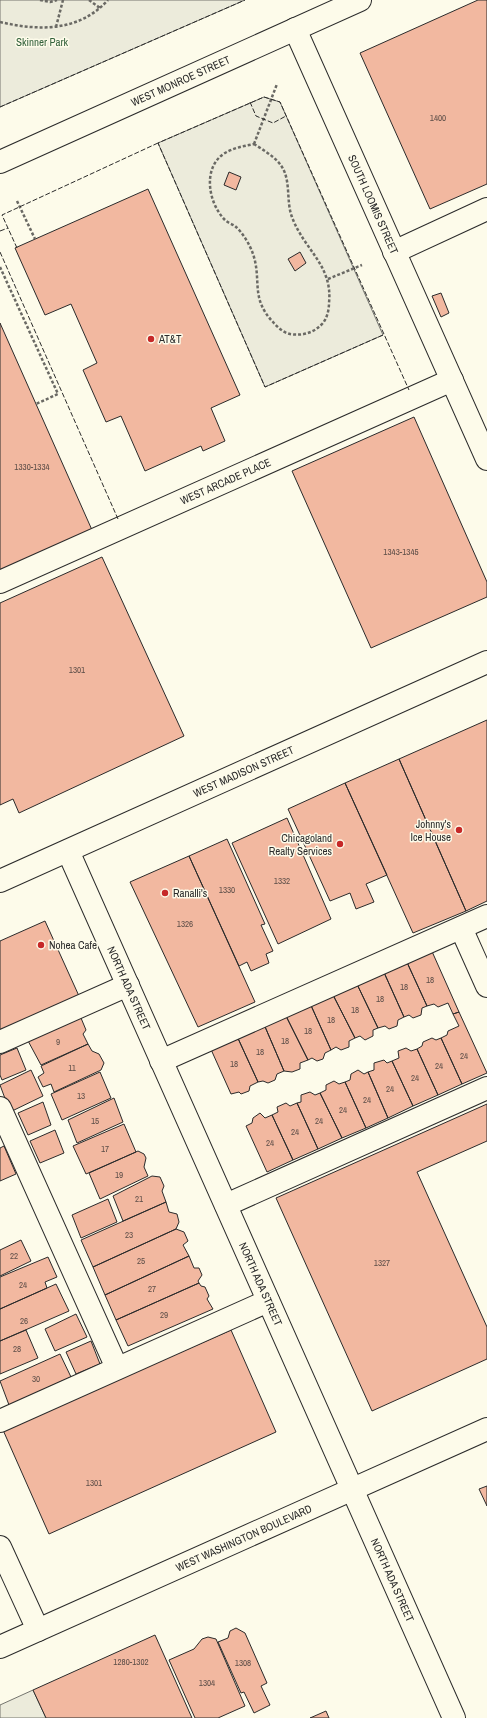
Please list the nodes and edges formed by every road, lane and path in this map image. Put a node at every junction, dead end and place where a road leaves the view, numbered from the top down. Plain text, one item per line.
1 (40, 0) edge
2 (57, 0) edge
3 (62, 0) edge
4 (89, 0) edge
5 (108, 0) edge
6 (360, 0) edge
7 (100, 8) junction
8 (0, 22) edge
9 (56, 27) junction
10 (295, 29) junction
11 (277, 84) dead end
12 (254, 144) junction
13 (0, 162) edge
14 (16, 200) dead end
15 (487, 209) edge
16 (35, 239) dead end
17 (394, 252) junction
18 (362, 265) dead end
19 (0, 267) edge
20 (328, 279) junction
21 (452, 380) junction
22 (36, 404) dead end
23 (487, 458) edge
24 (0, 582) edge
25 (487, 662) edge
26 (68, 851) junction
27 (0, 881) edge
28 (487, 916) edge
29 (461, 928) junction
30 (128, 985) junction
31 (487, 986) edge
32 (0, 1042) edge
33 (161, 1061) junction
34 (487, 1088) edge
35 (0, 1108) edge
36 (226, 1206) junction
37 (268, 1301) junction
38 (117, 1368) junction
39 (0, 1421) edge
40 (487, 1430) edge
41 (352, 1490) junction
42 (0, 1547) edge
43 (38, 1630) junction
44 (0, 1647) edge
45 (454, 1718) edge

1 - 2 path
3 - 9 path
4 - 7 path
5 - 7 path
6 - 10 street, WEST MONROE STREET
7 - 9 path
8 - 9 path
10 - 13 street, WEST MONROE STREET
10 - 17 street, SOUTH LOOMIS STREET
11 - 12 path
12 - 20 path
12 - 20 path
14 - 16 path
15 - 17 street
17 - 21 street, SOUTH LOOMIS STREET
18 - 20 path
19 - 22 path
21 - 23 street, SOUTH LOOMIS STREET
21 - 24 street, WEST ARCADE PLACE
25 - 26 street, WEST MADISON STREET
26 - 27 street, WEST MADISON STREET
26 - 30 street, NORTH ADA STREET
28 - 29 street
29 - 31 street
29 - 33 street
30 - 32 street
30 - 33 street, NORTH ADA STREET
33 - 36 street, NORTH ADA STREET
34 - 36 street
35 - 38 street
36 - 37 street, NORTH ADA STREET
37 - 38 street
37 - 41 street, NORTH ADA STREET
38 - 39 street
40 - 41 street, WEST WASHINGTON BOULEVARD
41 - 43 street, WEST WASHINGTON BOULEVARD
41 - 45 street, NORTH ADA STREET
42 - 43 street
43 - 44 street, WEST WASHINGTON BOULEVARD

